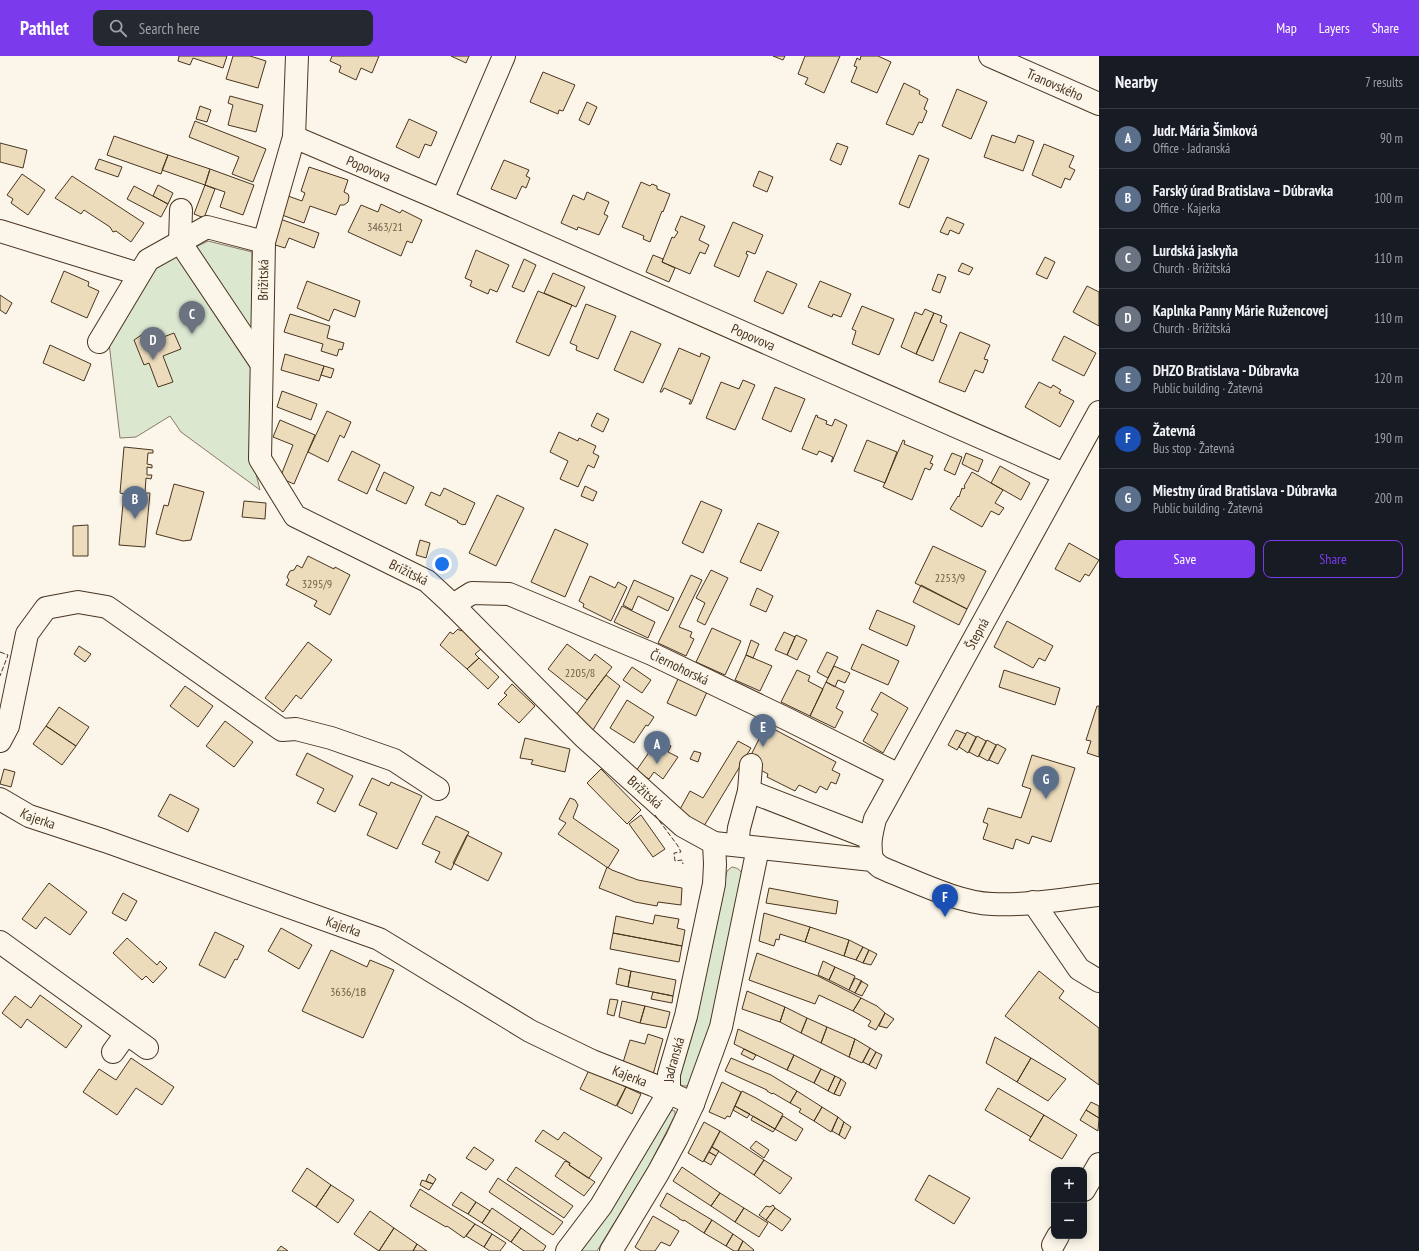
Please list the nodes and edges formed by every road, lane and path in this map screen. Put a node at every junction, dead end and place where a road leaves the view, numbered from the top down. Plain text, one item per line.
1 (297, 56) edge
2 (504, 56) edge
3 (990, 56) edge
4 (1099, 104) edge
5 (294, 137) junction
6 (442, 200) junction
7 (181, 210) dead end
8 (0, 231) edge
9 (180, 242) junction
10 (264, 242) junction
11 (139, 274) junction
12 (99, 342) dead end
13 (261, 363) junction
14 (1099, 412) edge
15 (1064, 474) junction
16 (453, 606) junction
17 (0, 741) edge
18 (751, 765) dead end
19 (899, 775) junction
20 (438, 789) dead end
21 (749, 791) junction
22 (0, 799) edge
23 (870, 838) junction
24 (714, 843) junction
25 (737, 846) junction
26 (758, 848) junction
27 (872, 860) junction
28 (1099, 895) edge
29 (1033, 902) junction
30 (0, 942) edge
31 (1099, 981) edge
32 (126, 1034) junction
33 (147, 1048) dead end
34 (113, 1052) dead end
35 (669, 1092) junction
36 (693, 1104) junction
37 (1099, 1164) edge
38 (1087, 1185) edge
39 (567, 1251) edge
40 (611, 1251) edge

1 - 5 street, Brižitská
2 - 6 street
3 - 4 street, Tranovského
5 - 6 street, Popovova
5 - 10 street, Brižitská
6 - 15 street, Popovova
7 - 9 street
8 - 11 street
9 - 10 street, Brižitská
9 - 11 street, Brižitská
9 - 13 street
10 - 13 street, Brižitská
11 - 12 street, Brižitská
13 - 16 street, Brižitská
14 - 15 street, Štepná
15 - 19 street, Štepná
16 - 19 street, Čiernohorská
16 - 24 street, Brižitská
17 - 20 street
18 - 21 street
19 - 23 street, Štepná
21 - 23 street
21 - 25 street
22 - 35 street, Kajerka
23 - 27 street, Štepná
24 - 25 street
24 - 35 street, Jadranská
25 - 26 street
26 - 27 street
26 - 36 street, Jadranská
27 - 29 street
28 - 29 street
29 - 31 street
30 - 32 street
32 - 33 street
32 - 34 street
35 - 36 street, Kajerka
35 - 39 street, Jadranská
36 - 40 street, Jadranská
37 - 38 street

